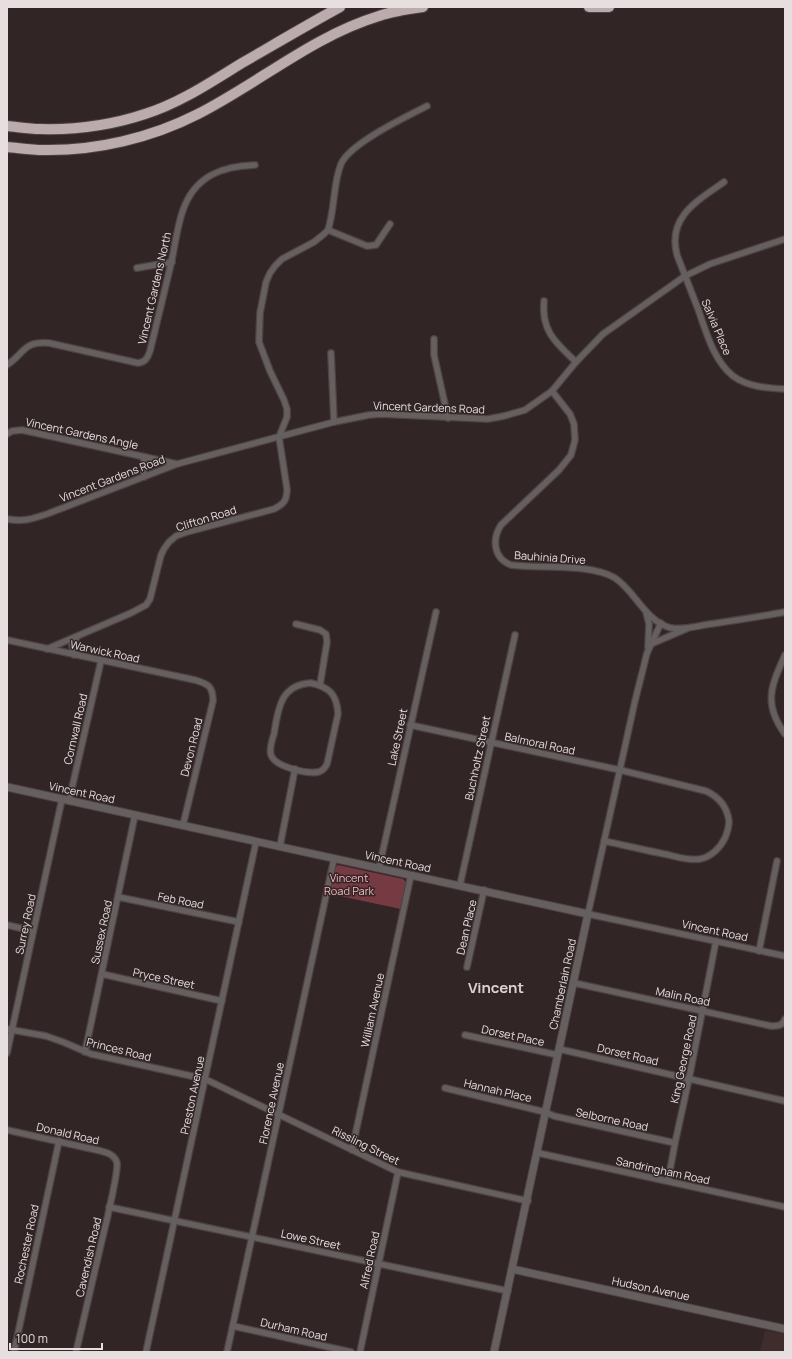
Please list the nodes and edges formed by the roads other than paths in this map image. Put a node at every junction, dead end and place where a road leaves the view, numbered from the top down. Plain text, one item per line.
1 (340, 7) edge
2 (423, 7) edge
3 (589, 7) edge
4 (609, 7) edge
5 (427, 106) dead end
6 (7, 126) edge
7 (7, 147) edge
8 (256, 165) dead end
9 (724, 182) dead end
10 (390, 224) dead end
11 (328, 230) junction
12 (785, 239) edge
13 (172, 262) junction
14 (137, 268) dead end
15 (685, 276) junction
16 (544, 301) dead end
17 (434, 339) dead end
18 (331, 353) dead end
19 (576, 362) junction
20 (7, 365) edge
21 (785, 389) edge
22 (552, 391) junction
23 (448, 418) junction
24 (334, 422) junction
25 (7, 434) edge
26 (279, 437) junction
27 (144, 457) junction
28 (177, 464) junction
29 (144, 476) junction
30 (7, 519) edge
31 (646, 611) junction
32 (436, 612) dead end
33 (785, 612) edge
34 (660, 623) junction
35 (296, 624) dead end
36 (690, 627) junction
37 (515, 635) dead end
38 (77, 636) junction
39 (7, 640) edge
40 (650, 646) junction
41 (48, 649) junction
42 (74, 655) junction
43 (785, 655) edge
44 (101, 661) junction
45 (198, 681) joint
46 (320, 685) junction
47 (410, 725) junction
48 (785, 734) edge
49 (491, 742) junction
50 (295, 769) junction
51 (620, 770) junction
52 (7, 787) edge
53 (65, 800) junction
54 (135, 815) junction
55 (183, 826) junction
56 (604, 841) junction
57 (256, 842) junction
58 (280, 846) junction
59 (334, 859) junction
60 (777, 861) dead end
61 (379, 868) junction
62 (411, 875) junction
63 (460, 885) junction
64 (484, 890) junction
65 (118, 897) junction
66 (588, 914) junction
67 (239, 922) junction
68 (7, 925) edge
69 (34, 931) junction
70 (716, 941) junction
71 (759, 951) junction
72 (785, 956) edge
73 (467, 967) dead end
74 (102, 974) junction
75 (574, 983) junction
76 (222, 1001) junction
77 (703, 1011) junction
78 (785, 1019) edge
79 (10, 1029) edge
80 (465, 1035) dead end
81 (85, 1052) junction
82 (559, 1052) junction
83 (7, 1053) edge
84 (206, 1079) junction
85 (690, 1079) junction
86 (445, 1088) dead end
87 (785, 1101) edge
88 (545, 1112) junction
89 (279, 1113) junction
90 (7, 1130) edge
91 (59, 1141) junction
92 (675, 1143) junction
93 (352, 1150) junction
94 (538, 1153) junction
95 (117, 1165) joint
96 (398, 1172) junction
97 (668, 1181) junction
98 (528, 1201) junction
99 (109, 1207) junction
100 (785, 1207) edge
101 (175, 1220) junction
102 (252, 1237) junction
103 (378, 1264) junction
104 (512, 1269) junction
105 (508, 1291) junction
106 (233, 1326) junction
107 (785, 1329) edge
108 (14, 1352) edge
109 (76, 1352) edge
110 (146, 1352) edge
111 (227, 1352) edge
112 (350, 1352) edge
113 (360, 1352) edge
114 (494, 1352) edge

1 - 6 highway
2 - 7 highway
3 - 4 highway
5 - 11 street
8 - 13 street, Vincent Gardens North
9 - 15 street, Salvia Place
10 - 11 street
11 - 26 street
12 - 15 street, Vincent Gardens Road
13 - 14 street
13 - 20 street, Vincent Gardens North
15 - 19 street, Vincent Gardens Road
15 - 21 street, Salvia Place
16 - 19 street
17 - 23 street
18 - 24 street
19 - 22 street, Vincent Gardens Road
22 - 23 street, Vincent Gardens Road
22 - 31 street, Bauhinia Drive
23 - 24 street, Vincent Gardens Road
24 - 26 street, Vincent Gardens Road
25 - 27 street, Vincent Gardens Angle
26 - 28 street, Vincent Gardens Road
26 - 38 street, Clifton Road
27 - 28 street, Vincent Gardens Angle
27 - 29 street
28 - 29 street, Vincent Gardens Road
29 - 30 street, Vincent Gardens Road
31 - 34 street, Bauhinia Drive
31 - 40 street
32 - 47 street, Lake Street
33 - 36 street, Bauhinia Drive
34 - 36 street, Bauhinia Drive
34 - 40 street, Chamberlain Road
35 - 46 street
36 - 40 street
37 - 49 street, Buchholtz Street
38 - 41 street, Clifton Road
38 - 42 street
39 - 41 street, Warwick Road
40 - 51 street, Chamberlain Road
41 - 42 street, Warwick Road
42 - 44 street, Warwick Road
43 - 48 street
44 - 45 street, Warwick Road
44 - 53 street, Cornwall Road
45 - 55 street, Devon Road
46 - 50 street
46 - 50 street
47 - 49 street, Balmoral Road
47 - 61 street, Lake Street
49 - 51 street, Balmoral Road
49 - 63 street, Buchholtz Street
50 - 58 street
51 - 56 street, Chamberlain Road
51 - 56 street, Balmoral Road
52 - 53 street, Vincent Road
53 - 54 street, Vincent Road
53 - 69 street, Surrey Road
54 - 55 street, Vincent Road
54 - 65 street, Sussex Road
55 - 57 street, Vincent Road
56 - 66 street, Chamberlain Road
57 - 58 street, Vincent Road
57 - 67 street, Preston Avenue
58 - 59 street, Vincent Road
59 - 61 street, Vincent Road
59 - 89 street, Florence Avenue
60 - 71 street
61 - 62 street, Vincent Road
62 - 63 street, Vincent Road
62 - 93 street, William Avenue
63 - 64 street, Vincent Road
64 - 66 street, Vincent Road
64 - 73 street, Dean Place
65 - 67 street, Feb Road
65 - 74 street, Sussex Road
66 - 70 street, Vincent Road
66 - 75 street, Chamberlain Road
67 - 76 street, Preston Avenue
68 - 69 street
69 - 79 street, Surrey Road
70 - 71 street, Vincent Road
70 - 77 street, King George Road
71 - 72 street, Vincent Road
74 - 76 street, Pryce Street
74 - 81 street, Sussex Road
75 - 77 street, Malin Road
75 - 82 street, Chamberlain Road
76 - 84 street, Preston Avenue
77 - 78 street, Malin Road
77 - 85 street, King George Road
79 - 81 street, Princes Road
79 - 83 street, Surrey Road
80 - 82 street, Dorset Place
81 - 84 street, Princes Road
82 - 85 street, Dorset Road
82 - 88 street, Chamberlain Road
84 - 89 street, Rissling Street
84 - 101 street, Preston Avenue
85 - 87 street, Dorset Road
85 - 92 street, King George Road
86 - 88 street, Hannah Place
88 - 92 street, Selborne Road
88 - 94 street, Chamberlain Road
89 - 93 street, Rissling Street
89 - 102 street, Florence Avenue
90 - 91 street, Donald Road
91 - 95 street, Donald Road
91 - 108 street, Rochester Road
92 - 97 street, King George Road
93 - 96 street, Rissling Street
94 - 97 street, Sandringham Road
94 - 98 street, Chamberlain Road
95 - 99 street, Cavendish Road
96 - 98 street, Rissling Street
96 - 103 street, Alfred Road
97 - 100 street, Sandringham Road
98 - 104 street, Chamberlain Road
99 - 101 street, Lowe Street
99 - 109 street, Cavendish Road
101 - 102 street, Lowe Street
101 - 110 street, Preston Avenue
102 - 103 street, Lowe Street
102 - 106 street, Florence Avenue
103 - 105 street, Lowe Street
103 - 113 street, Alfred Road
104 - 105 street, Chamberlain Road
104 - 107 street, Hudson Avenue
105 - 114 street, Chamberlain Road
106 - 111 street, Florence Avenue
106 - 112 street, Durham Road

